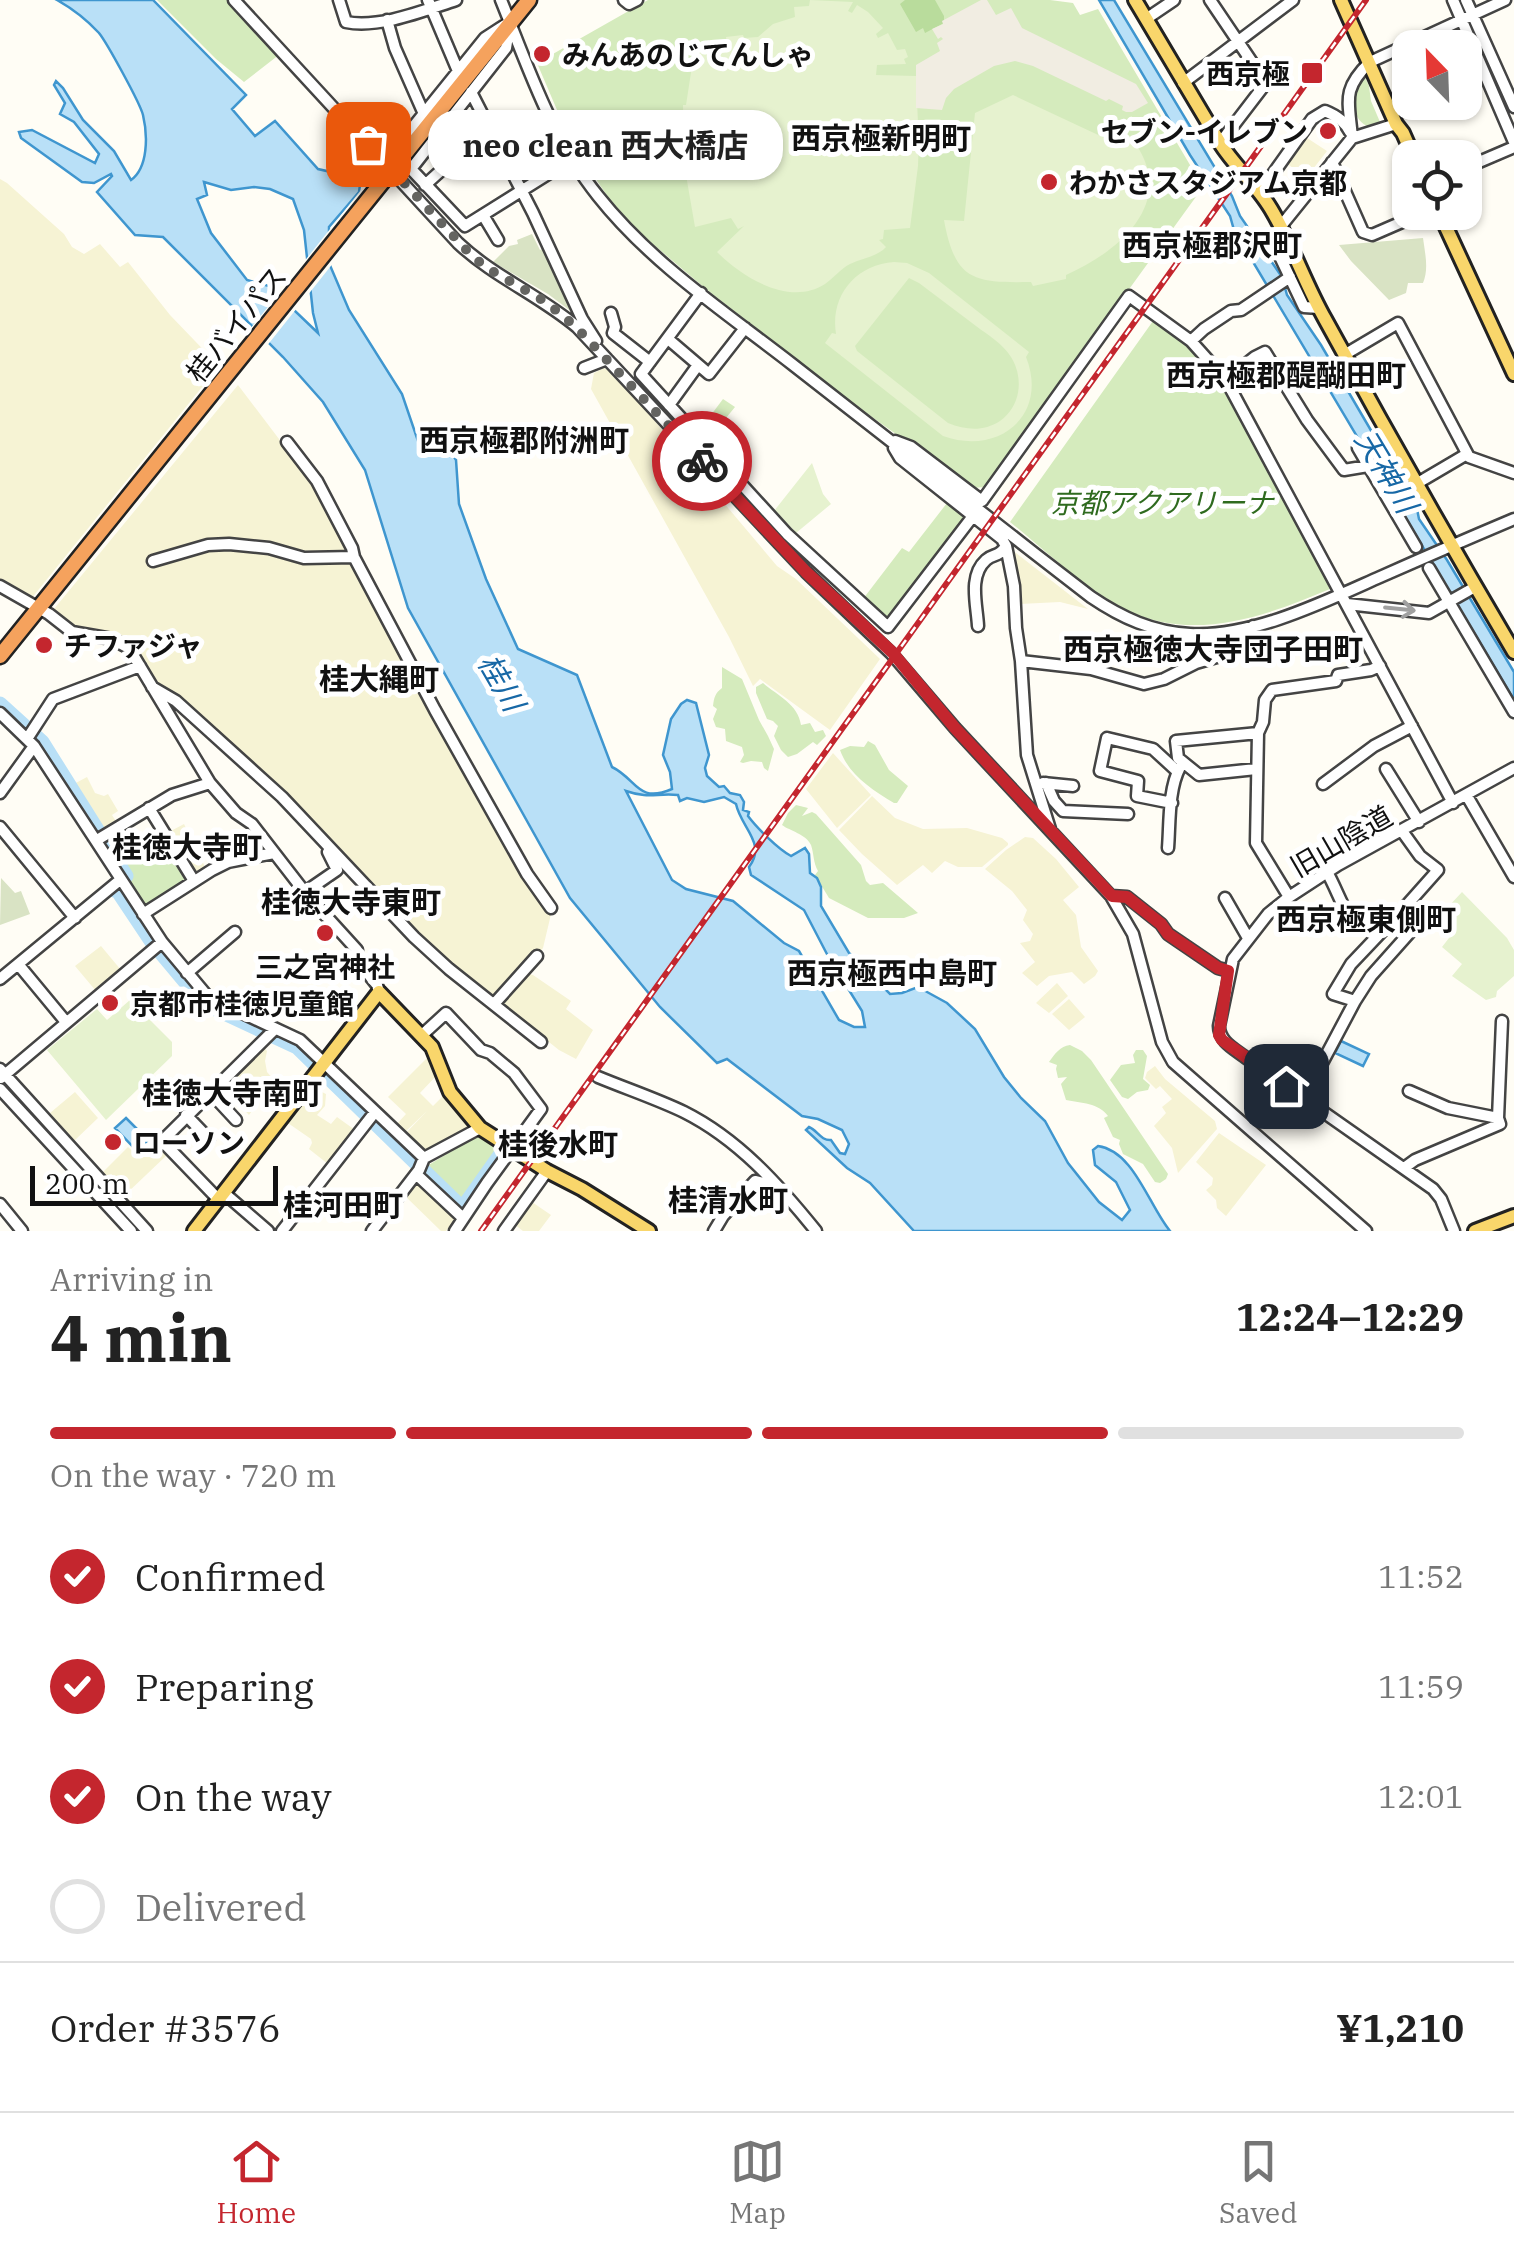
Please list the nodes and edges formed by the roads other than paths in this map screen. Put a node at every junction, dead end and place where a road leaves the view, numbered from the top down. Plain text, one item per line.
1 (234, 0) edge
2 (339, 0) edge
3 (456, 0) edge
4 (501, 0) edge
5 (529, 0) edge
6 (624, 0) edge
7 (637, 0) edge
8 (1134, 0) edge
9 (1174, 0) edge
10 (1210, 0) edge
11 (1294, 0) edge
12 (1341, 0) edge
13 (1450, 0) edge
14 (1466, 0) edge
15 (1505, 0) edge
16 (430, 4) edge
17 (1467, 17) junction
18 (1146, 19) junction
19 (387, 20) junction
20 (510, 23) junction
21 (1238, 42) junction
22 (1370, 62) junction
23 (458, 70) junction
24 (1183, 83) junction
25 (471, 92) junction
26 (1514, 107) edge
27 (424, 114) junction
28 (1396, 124) junction
29 (489, 127) junction
30 (1352, 138) junction
31 (1406, 140) edge
32 (1220, 143) junction
33 (1514, 145) edge
34 (393, 152) dead end
35 (572, 159) junction
36 (1482, 160) edge
37 (1332, 162) junction
38 (389, 174) junction
39 (426, 184) junction
40 (521, 191) junction
41 (1260, 192) junction
42 (483, 215) junction
43 (1281, 226) junction
44 (1392, 226) edge
45 (1447, 230) edge
46 (498, 240) dead end
47 (1288, 279) junction
48 (700, 292) junction
49 (1319, 308) junction
50 (611, 313) dead end
51 (746, 328) junction
52 (668, 339) junction
53 (1191, 341) junction
54 (1344, 355) junction
55 (607, 359) junction
56 (650, 362) junction
57 (698, 365) junction
58 (584, 368) dead end
59 (1514, 374) edge
60 (1226, 380) junction
61 (670, 405) junction
62 (888, 439) junction
63 (287, 442) dead end
64 (1358, 448) dead end
65 (1467, 454) junction
66 (1368, 466) junction
67 (1514, 472) edge
68 (1416, 484) junction
69 (973, 516) junction
70 (1514, 519) edge
71 (1006, 546) junction
72 (1416, 547) dead end
73 (1448, 547) junction
74 (354, 558) junction
75 (152, 561) dead end
76 (1427, 563) junction
77 (0, 586) edge
78 (1472, 589) junction
79 (1344, 599) junction
80 (1451, 602) junction
81 (40, 608) junction
82 (978, 626) dead end
83 (1252, 626) junction
84 (1514, 652) edge
85 (0, 656) edge
86 (1021, 661) junction
87 (140, 666) junction
88 (1380, 666) junction
89 (152, 686) junction
90 (1514, 712) edge
91 (0, 713) edge
92 (1412, 726) junction
93 (1258, 733) junction
94 (31, 737) junction
95 (1181, 767) junction
96 (1514, 768) edge
97 (1256, 770) junction
98 (1386, 770) dead end
99 (210, 783) junction
100 (1042, 783) junction
101 (1323, 784) dead end
102 (1073, 786) dead end
103 (0, 793) edge
104 (1467, 796) junction
105 (1172, 803) junction
106 (1453, 804) junction
107 (148, 808) junction
108 (1128, 814) dead end
109 (1418, 822) junction
110 (0, 828) edge
111 (1050, 830) junction
112 (1402, 832) junction
113 (101, 838) junction
114 (327, 845) junction
115 (1168, 848) dead end
116 (274, 853) junction
117 (1327, 872) junction
118 (1514, 877) edge
119 (120, 880) junction
120 (194, 881) junction
121 (306, 892) junction
122 (1112, 896) junction
123 (1289, 896) junction
124 (1225, 898) dead end
125 (1406, 906) junction
126 (551, 908) dead end
127 (143, 914) junction
128 (75, 918) junction
129 (1351, 920) dead end
130 (235, 932) dead end
131 (1248, 938) junction
132 (158, 945) junction
133 (538, 956) dead end
134 (18, 964) junction
135 (1228, 971) junction
136 (187, 973) junction
137 (0, 979) edge
138 (379, 992) junction
139 (1354, 1001) junction
140 (494, 1004) junction
141 (1502, 1021) dead end
142 (66, 1022) junction
143 (272, 1032) junction
144 (422, 1035) junction
145 (541, 1042) dead end
146 (322, 1068) junction
147 (2, 1074) edge
148 (598, 1077) dead end
149 (0, 1089) edge
150 (1409, 1091) dead end
151 (210, 1092) junction
152 (1304, 1098) junction
153 (186, 1115) junction
154 (372, 1116) junction
155 (1498, 1118) junction
156 (236, 1120) dead end
157 (480, 1128) junction
158 (210, 1139) dead end
159 (513, 1149) junction
160 (421, 1166) junction
161 (1404, 1168) junction
162 (547, 1171) junction
163 (775, 1186) junction
164 (221, 1197) junction
165 (0, 1205) edge
166 (1514, 1216) edge
167 (463, 1218) junction
168 (510, 1229) edge
169 (22, 1231) edge
170 (130, 1231) edge
171 (148, 1231) edge
172 (194, 1231) edge
173 (268, 1231) edge
174 (282, 1231) edge
175 (372, 1231) edge
176 (455, 1231) edge
177 (649, 1231) edge
178 (714, 1231) edge
179 (816, 1231) edge
180 (1366, 1231) edge
181 (1454, 1231) edge
182 (1476, 1231) edge

1 - 38 street
2 - 19 street
3 - 16 street
4 - 20 street
5 - 20 highway, 桂バイパス
6 - 7 street
8 - 18 main road
9 - 18 street
10 - 21 street
11 - 21 street
12 - 22 main road
13 - 17 street
14 - 17 street
15 - 17 street
16 - 19 street
16 - 23 street
17 - 22 street
17 - 26 street
17 - 33 street
18 - 24 main road
19 - 27 street
20 - 23 street
20 - 25 street
20 - 35 street
20 - 38 highway, 桂バイパス
21 - 24 street
21 - 32 street
22 - 28 main road
22 - 30 street
23 - 27 street
24 - 32 main road
25 - 29 street
25 - 39 street
27 - 34 street
28 - 30 street
28 - 31 main road
29 - 39 street
29 - 40 street
30 - 37 street
30 - 41 street
32 - 41 main road
33 - 36 street
35 - 40 street
35 - 48 street
37 - 43 street
37 - 44 street
38 - 55 street
38 - 81 highway, 桂バイパス
39 - 42 street
40 - 42 street
40 - 55 street
41 - 43 main road
42 - 46 street
43 - 47 street
43 - 49 main road
45 - 59 main road
47 - 49 street
47 - 53 street
48 - 51 street
48 - 52 street
49 - 54 main road
50 - 56 street
51 - 57 street
51 - 62 street
52 - 56 street
52 - 57 street
53 - 60 street
53 - 62 street
54 - 65 street
54 - 68 main road
55 - 58 street
55 - 111 street
56 - 61 street
57 - 61 street
60 - 66 street
60 - 79 street
61 - 69 street
62 - 69 street
62 - 83 street
63 - 74 street
64 - 66 street
65 - 67 street
65 - 68 street
66 - 72 street
68 - 73 main road
69 - 71 street
70 - 73 street
71 - 82 street
71 - 86 street
73 - 76 street
73 - 78 main road
74 - 75 street
74 - 126 street
76 - 79 street
76 - 80 street
77 - 81 street
78 - 80 street
78 - 84 main road
79 -> 80 street
79 - 83 street
79 - 88 street
80 - 90 street
81 - 85 highway, 桂バイパス
81 - 87 street
83 - 86 street
86 - 100 street
87 - 89 street
87 - 94 street
88 - 92 street
88 - 93 street
89 - 99 street
89 - 114 street
91 - 94 street
92 - 101 street
92 - 106 street
93 - 95 street
93 - 97 street
94 - 103 street
94 - 113 street
95 - 97 street
95 - 105 street
95 - 105 street
96 - 104 street, 旧山陰道
97 - 123 street
98 - 109 street
99 - 107 street
99 - 116 street
100 - 102 street
100 - 108 street
100 - 111 street
104 - 106 street, 旧山陰道
104 - 118 street
105 - 115 street
106 - 109 street, 旧山陰道
107 - 113 street
107 - 120 street
109 - 112 street, 旧山陰道
110 - 128 street
111 - 122 street
112 - 117 street, 旧山陰道
112 - 125 street
113 - 119 street
114 - 121 street
114 - 140 street
116 - 120 street
116 - 121 street
117 - 123 street, 旧山陰道
117 - 129 street
119 - 127 street
119 - 128 street
120 - 127 street
121 - 138 street
122 - 135 street
122 - 180 street
123 - 131 street, 旧山陰道
124 - 131 street
125 - 139 street
125 - 139 street
127 - 132 street
128 - 134 street
130 - 136 street
131 - 135 street, 旧山陰道
132 - 136 street
132 - 142 street
133 - 140 street
134 - 137 street
134 - 142 street
135 - 152 street, 旧山陰道
136 - 143 street
138 - 144 main road
138 - 146 main road
139 - 152 street
140 - 145 street
141 - 155 street
142 - 147 street
143 - 146 street
143 - 151 street
144 - 157 main road
144 - 159 street
146 - 154 street
146 - 164 main road
147 - 171 street
148 - 163 street
149 - 170 street
150 - 155 street
151 - 153 street
151 - 156 street
152 - 161 street, 旧山陰道
153 - 158 street
153 - 164 street
154 - 160 street
154 - 174 street
155 - 161 street
157 - 159 main road
157 - 160 street
159 - 162 main road
159 - 167 street
160 - 167 street
160 - 175 street
161 - 181 street, 旧山陰道
162 - 168 street
162 - 177 main road
163 - 178 street
163 - 179 street
164 - 172 main road
164 - 173 street
165 - 169 street
166 - 182 main road
167 - 176 street

